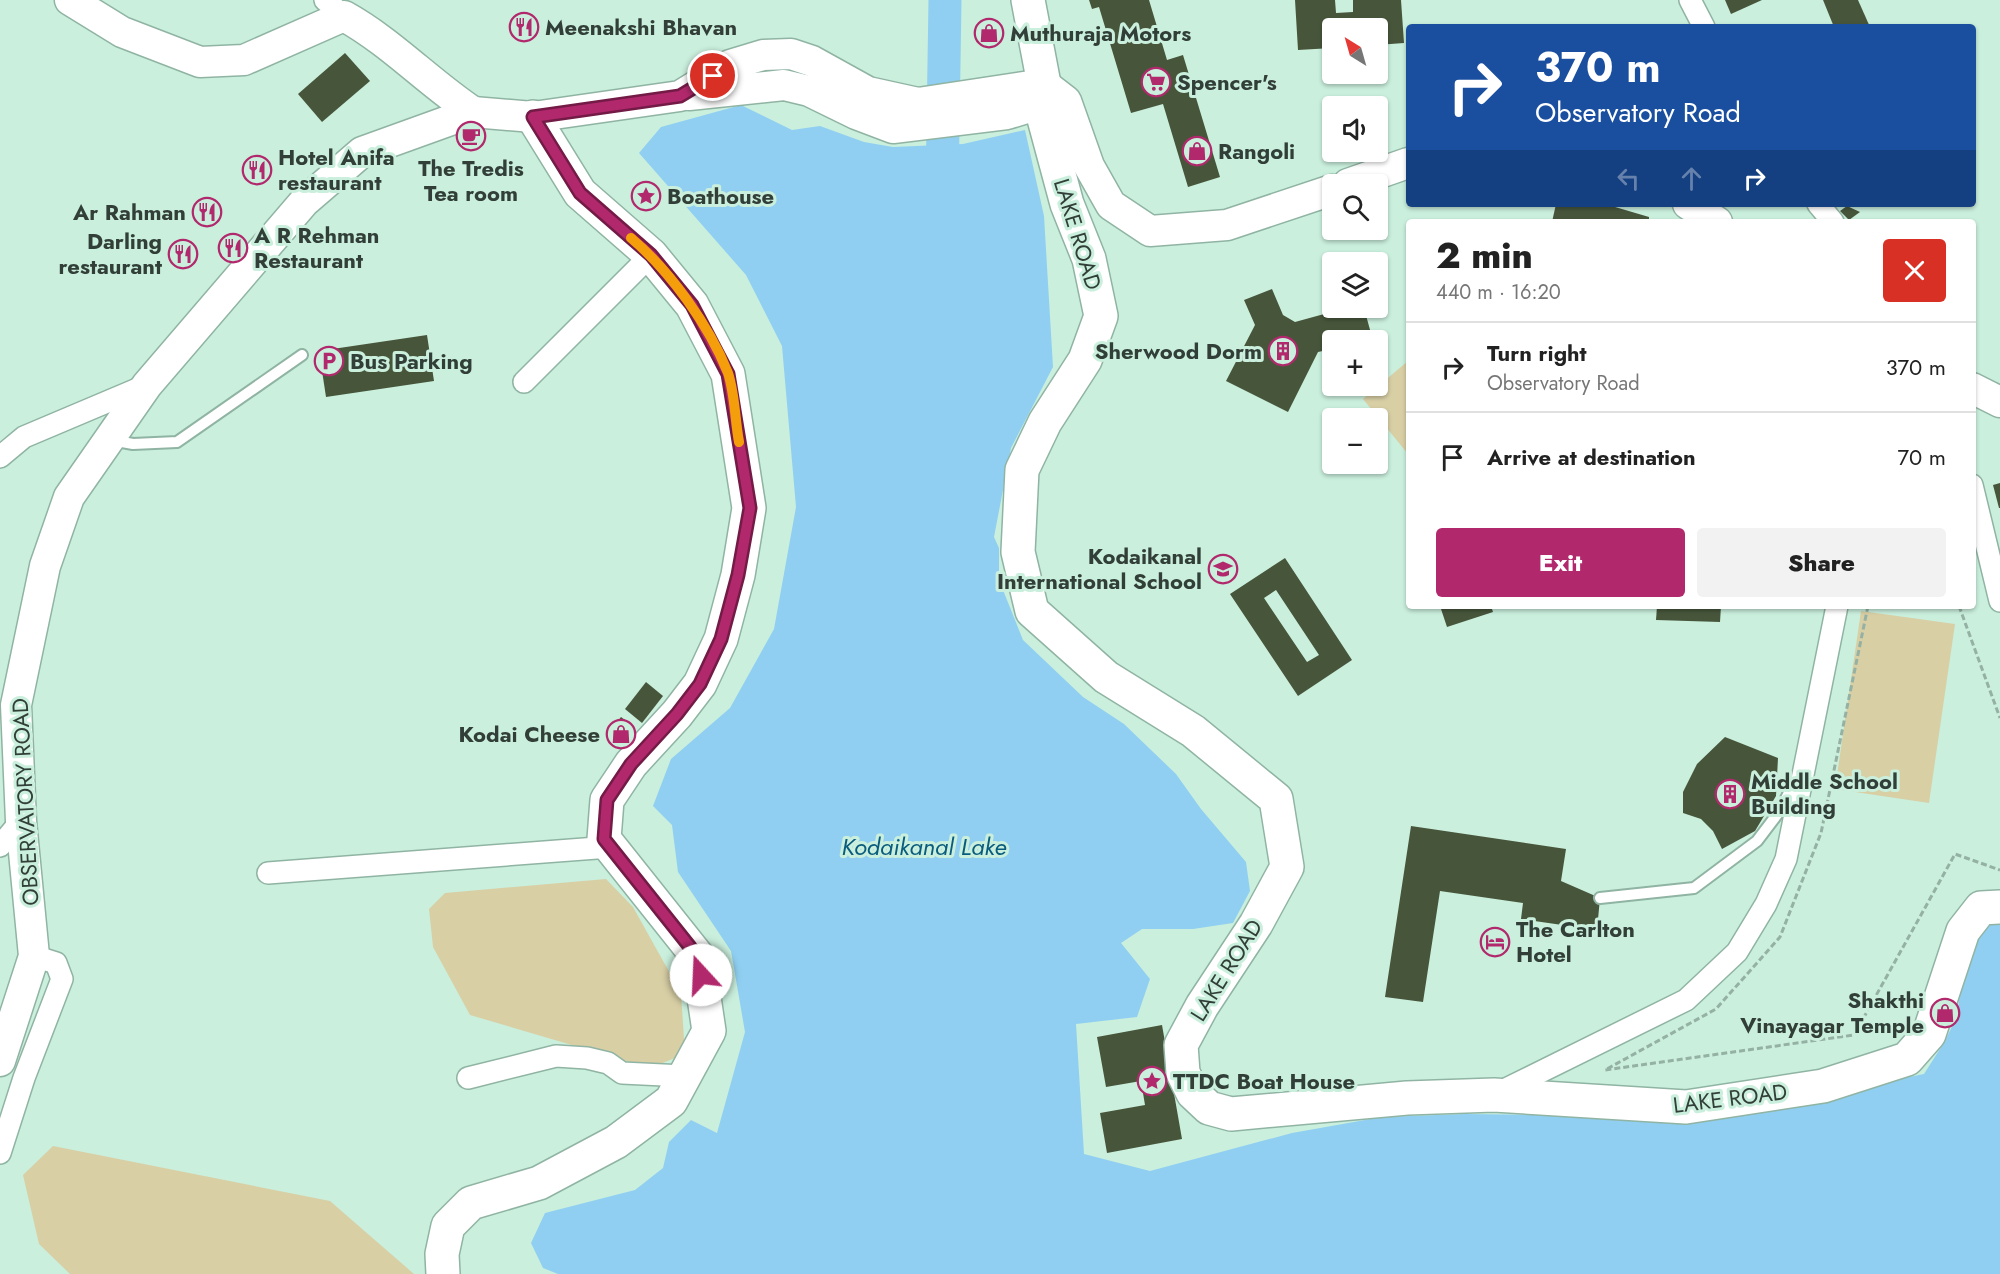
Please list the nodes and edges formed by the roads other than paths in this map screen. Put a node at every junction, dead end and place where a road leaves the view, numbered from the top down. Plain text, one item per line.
1 (70, 0) edge
2 (1028, 0) edge
3 (1690, 0) edge
4 (335, 8) edge
5 (1702, 24) edge
6 (1050, 96) junction
7 (473, 112) junction
8 (533, 117) junction
9 (1406, 164) edge
10 (1377, 174) edge
11 (1322, 193) edge
12 (1693, 207) edge
13 (1820, 207) edge
14 (1712, 219) edge
15 (1830, 219) edge
16 (651, 255) junction
17 (302, 356) dead end
18 (1976, 377) edge
19 (2000, 380) edge
20 (524, 382) dead end
21 (147, 385) junction
22 (1976, 390) edge
23 (2000, 402) edge
24 (108, 439) junction
25 (0, 457) edge
26 (1976, 502) edge
27 (2000, 601) edge
28 (1836, 609) edge
29 (1806, 759) junction
30 (21, 821) junction
31 (0, 846) edge
32 (610, 847) junction
33 (268, 873) dead end
34 (1600, 898) dead end
35 (2000, 907) edge
36 (34, 956) junction
37 (0, 1061) edge
38 (684, 1076) junction
39 (468, 1078) dead end
40 (1494, 1095) junction
41 (0, 1153) edge
42 (443, 1274) edge

1 - 4 main road
2 - 6 main road, LAKE ROAD
3 - 5 street
4 - 7 main road
6 - 8 main road, OBSERVATORY ROAD
6 - 11 main road
6 - 40 main road, LAKE ROAD
7 - 8 main road, OBSERVATORY ROAD
7 - 21 main road, OBSERVATORY ROAD
8 - 16 main road
9 - 10 main road
12 - 14 main road
13 - 15 street
16 - 20 street
16 - 32 main road
17 - 24 lane
18 - 19 main road
21 - 24 main road, OBSERVATORY ROAD
21 - 25 street
22 - 23 main road
24 - 30 main road, OBSERVATORY ROAD
26 - 27 street
28 - 29 street
29 - 34 lane
29 - 40 street
30 - 31 street
30 - 36 main road, OBSERVATORY ROAD
32 - 33 street
32 - 38 main road
35 - 40 main road, LAKE ROAD
36 - 37 main road, OBSERVATORY ROAD
36 - 41 street
38 - 39 street
38 - 42 main road

